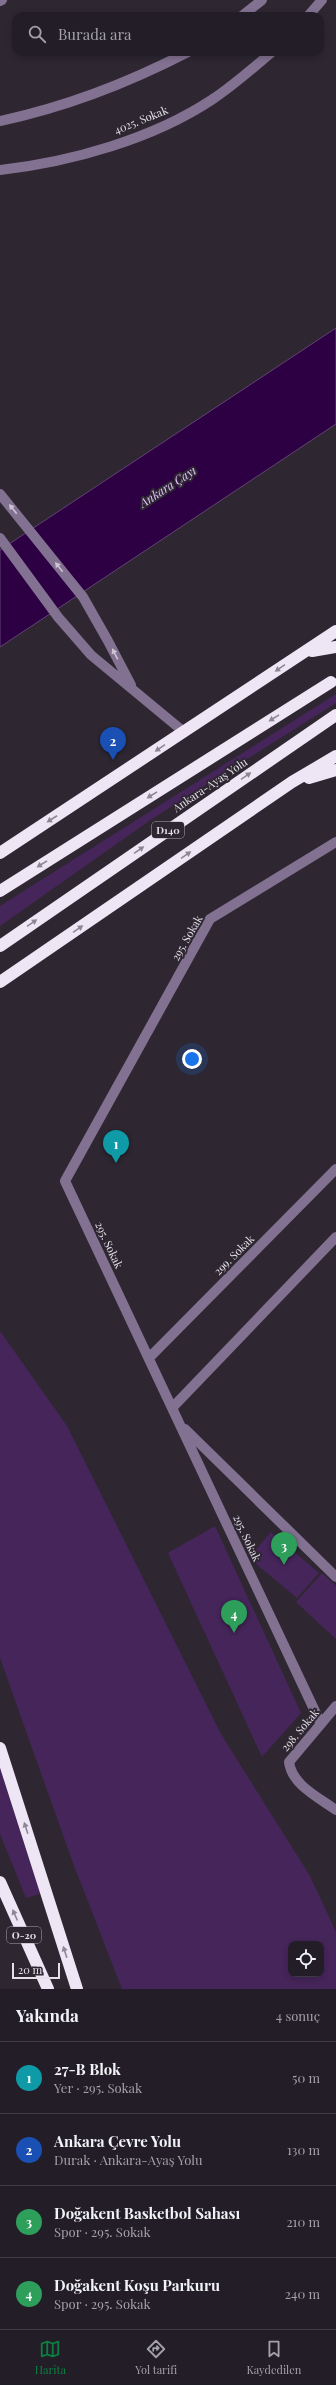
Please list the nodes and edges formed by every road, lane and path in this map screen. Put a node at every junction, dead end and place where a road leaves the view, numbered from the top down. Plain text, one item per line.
1 (262, 0) edge
2 (322, 0) edge
3 (247, 12) edge
4 (312, 12) edge
5 (179, 56) edge
6 (267, 56) edge
7 (0, 121) edge
8 (0, 170) edge
9 (0, 494) edge
10 (1, 540) edge
11 (336, 631) edge
12 (336, 647) edge
13 (300, 654) junction
14 (331, 682) dead end
15 (133, 689) junction
16 (336, 715) edge
17 (184, 732) junction
18 (336, 756) edge
19 (336, 770) edge
20 (292, 782) junction
21 (21, 840) junction
22 (336, 842) edge
23 (0, 845) edge
24 (0, 853) edge
25 (0, 891) edge
26 (0, 946) edge
27 (0, 982) edge
28 (334, 1175) edge
29 (336, 1237) edge
30 (149, 1358) junction
31 (172, 1408) junction
32 (180, 1424) junction
33 (336, 1577) edge
34 (336, 1706) edge
35 (321, 1724) junction
36 (0, 1748) edge
37 (336, 1810) edge
38 (0, 1882) edge
39 (48, 1989) edge
40 (77, 1989) edge

1 - 3 street
2 - 4 street
5 - 7 street
6 - 8 street, 4025. Sokak
15 -> 9 street
10 - 15 street
11 - 13 highway
12 - 13 highway
13 -> 17 highway
14 -> 25 highway, Ankara-Ayaş Yolu
15 - 17 street
26 -> 16 highway, Ankara-Ayaş Yolu / D140
17 -> 21 highway
18 - 20 highway
19 - 20 highway
27 -> 20 highway
21 - 23 highway
21 - 24 highway
22 - 30 street, 295. Sokak
28 - 30 street, 299. Sokak
29 - 31 street
30 - 31 street, 295. Sokak
31 - 32 street, 295. Sokak
32 - 33 street
32 - 35 street, 295. Sokak
34 - 35 street, 298. Sokak
35 - 37 street, 298. Sokak
40 -> 36 highway
39 -> 38 highway, O-20

